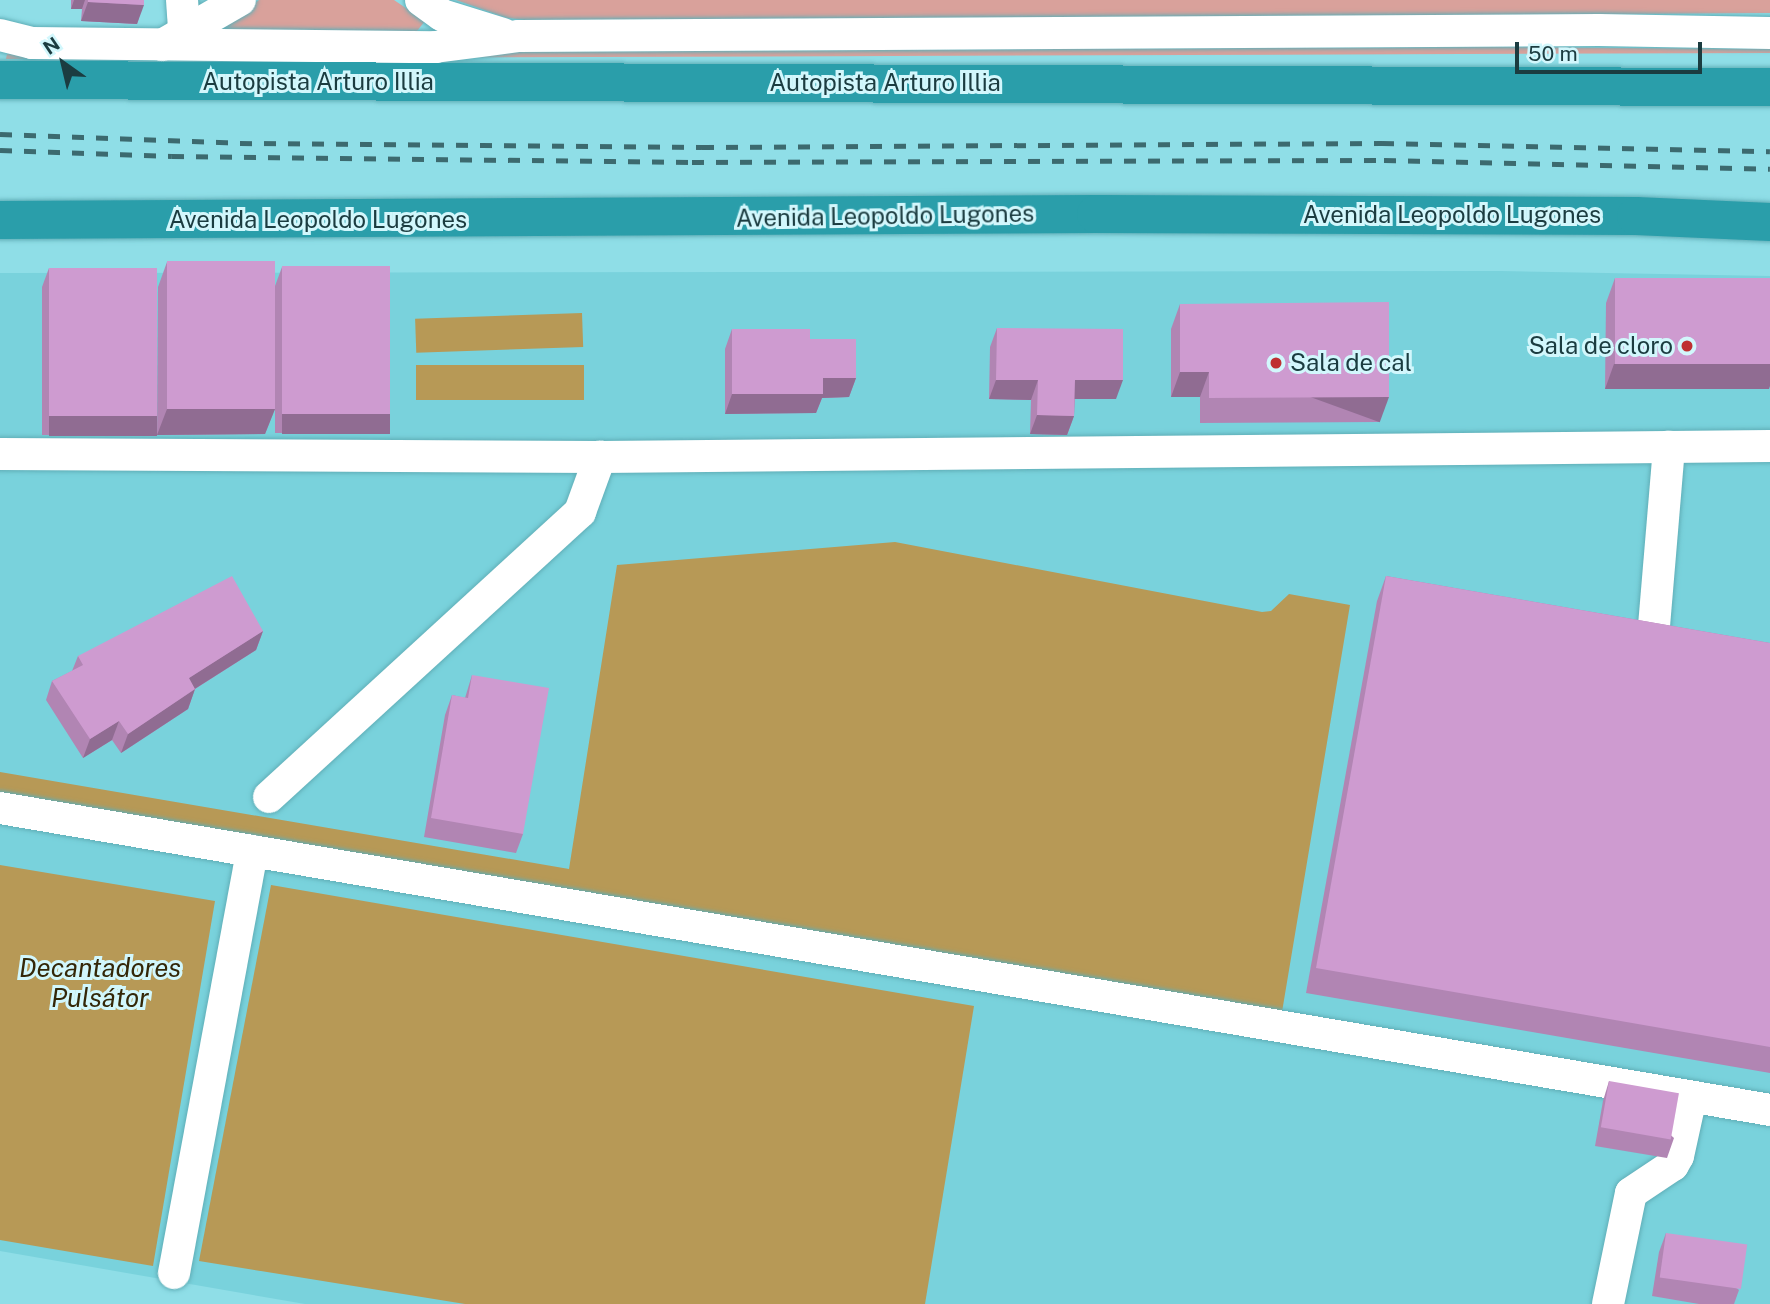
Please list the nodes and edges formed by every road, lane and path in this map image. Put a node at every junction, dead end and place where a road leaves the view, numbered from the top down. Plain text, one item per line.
1 (182, 0) edge
2 (240, 0) edge
3 (421, 0) edge
4 (1770, 33) edge
5 (0, 35) edge
6 (519, 36) junction
7 (172, 39) junction
8 (0, 80) edge
9 (1770, 87) edge
10 (0, 220) edge
11 (1770, 222) edge
12 (1669, 446) junction
13 (1770, 446) edge
14 (0, 454) edge
15 (600, 457) junction
16 (1653, 638) edge
17 (269, 797) dead end
18 (0, 808) edge
19 (252, 851) junction
20 (1691, 1097) junction
21 (1770, 1110) edge
22 (174, 1273) dead end
23 (1608, 1304) edge

1 - 7 lane
2 - 7 lane
3 - 6 lane
4 - 6 lane
5 - 7 lane
6 - 7 lane
8 - 9 highway, Autopista Arturo Illia
10 - 11 highway, Avenida Leopoldo Lugones
12 - 13 lane
12 - 15 lane
12 - 16 lane
14 - 15 lane
15 - 17 lane
18 - 19 lane
19 - 20 lane
19 - 22 lane
20 - 21 lane
20 - 23 lane

